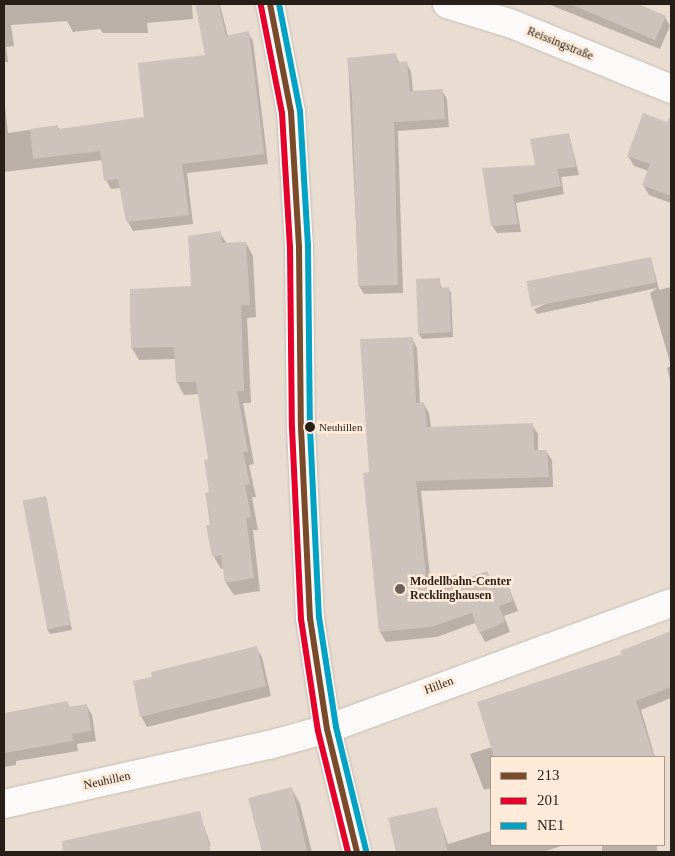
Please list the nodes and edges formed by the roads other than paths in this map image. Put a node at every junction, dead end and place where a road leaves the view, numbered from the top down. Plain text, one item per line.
1 (270, 4) edge
2 (447, 4) edge
3 (671, 90) edge
4 (671, 603) edge
5 (327, 729) junction
6 (4, 804) edge
7 (357, 852) edge

1 - 5 street
2 - 3 street, Reissingstraße
4 - 5 street, Hillen
5 - 6 street, Neuhillen
5 - 7 street

